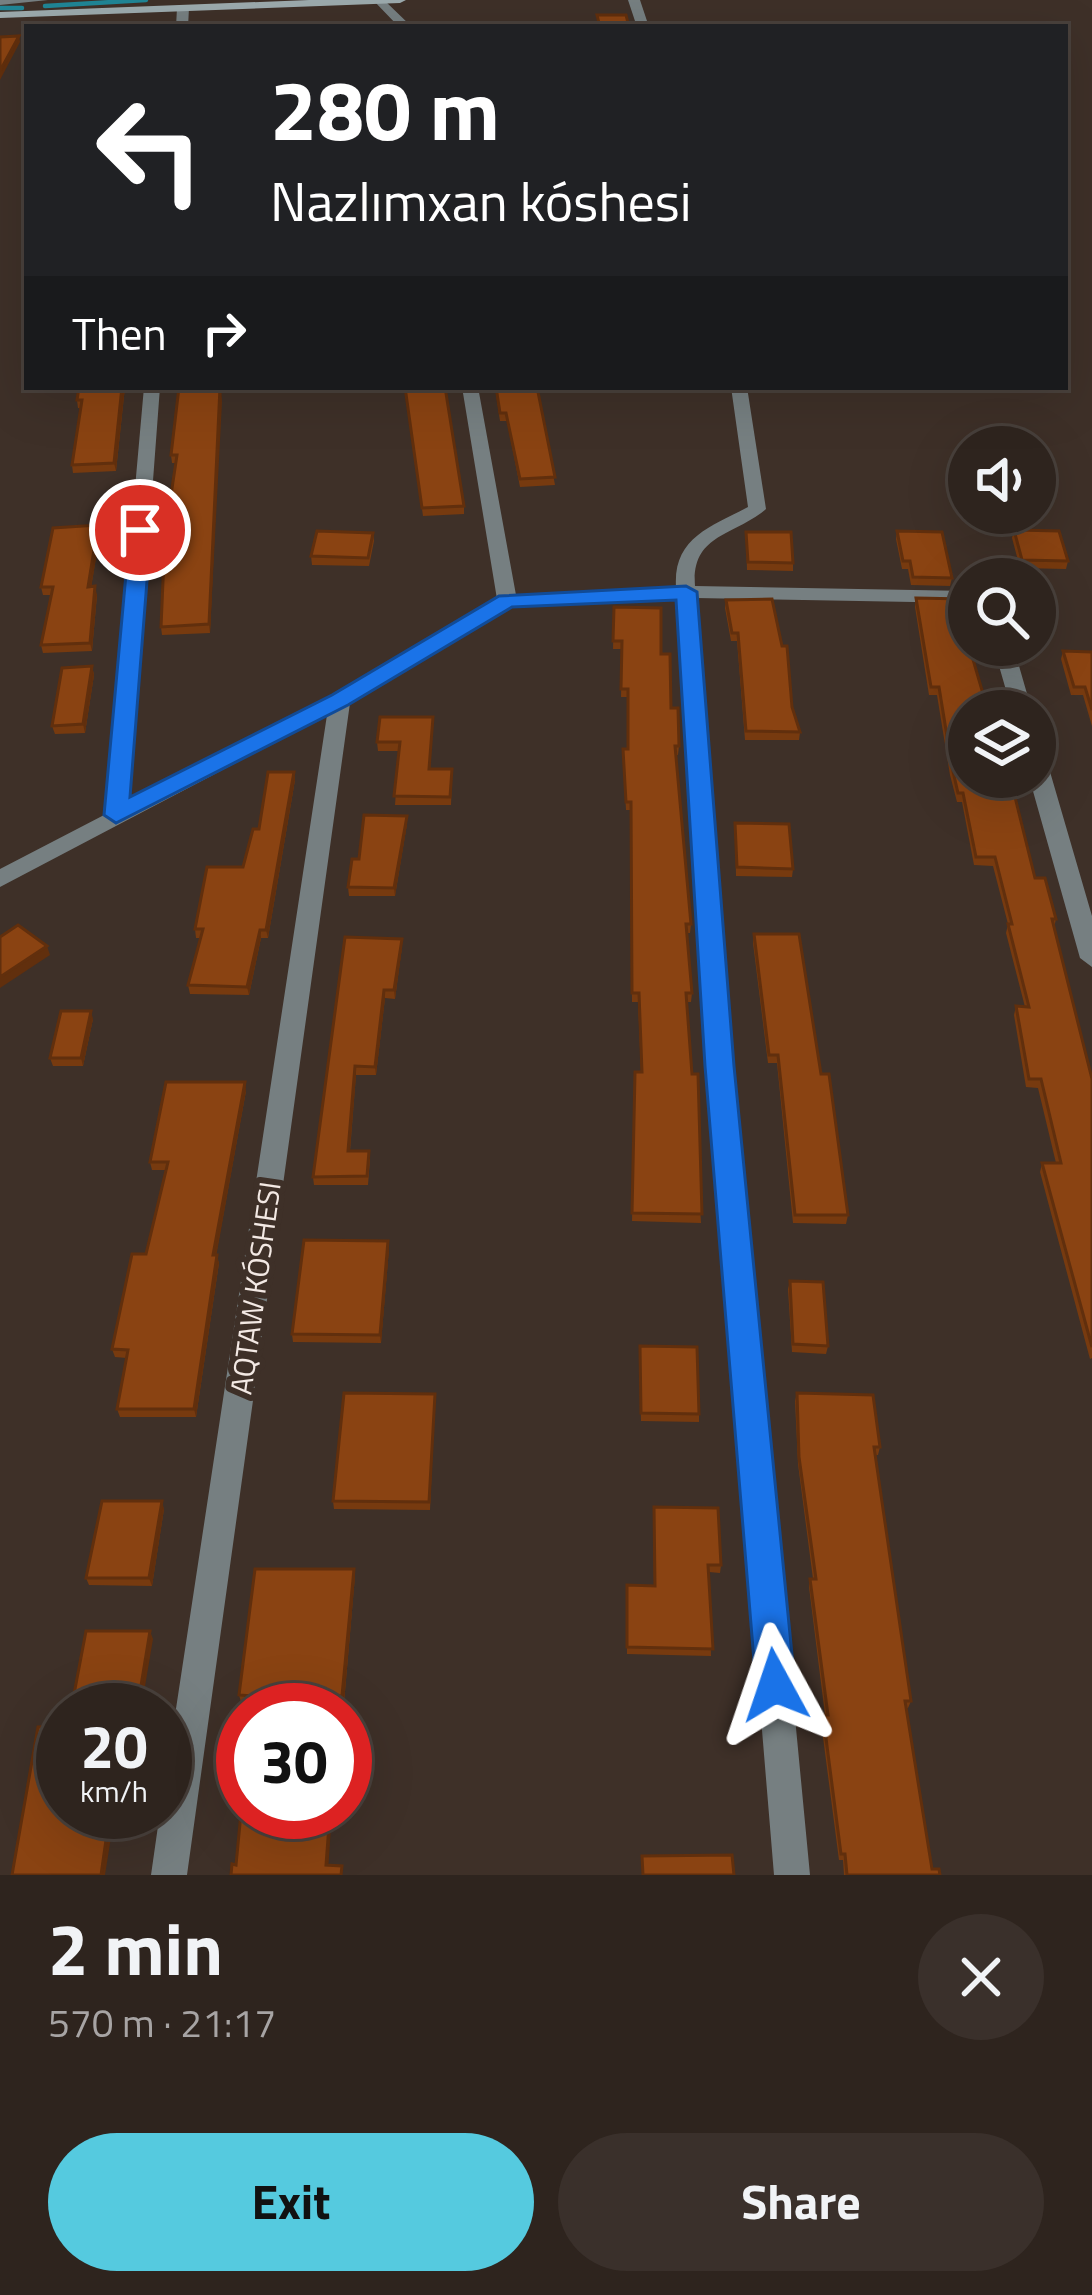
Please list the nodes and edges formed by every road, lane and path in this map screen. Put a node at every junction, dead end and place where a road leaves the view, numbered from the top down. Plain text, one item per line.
1 (42, 0) edge
2 (400, 0) edge
3 (378, 1) edge
4 (0, 2) edge
5 (183, 8) junction
6 (33, 14) junction
7 (0, 15) edge
8 (182, 24) edge
9 (403, 24) edge
10 (152, 390) edge
11 (471, 390) edge
12 (739, 390) edge
13 (686, 592) junction
14 (948, 596) edge
15 (507, 601) junction
16 (340, 700) junction
17 (1046, 798) edge
18 (116, 815) junction
19 (0, 879) edge
20 (1092, 958) edge
21 (170, 1875) edge
22 (792, 1875) edge

1 - 4 street
1 - 6 street
2 - 3 street
3 - 5 street
3 - 9 street
5 - 6 street
5 - 8 street
6 - 7 street
10 - 18 street
11 - 15 street
12 - 13 street
13 - 14 street
13 - 15 street
13 - 22 street
15 - 16 street
16 - 18 street
16 - 21 street, AQTAW KÓSHESI
17 - 20 street
18 - 19 street

